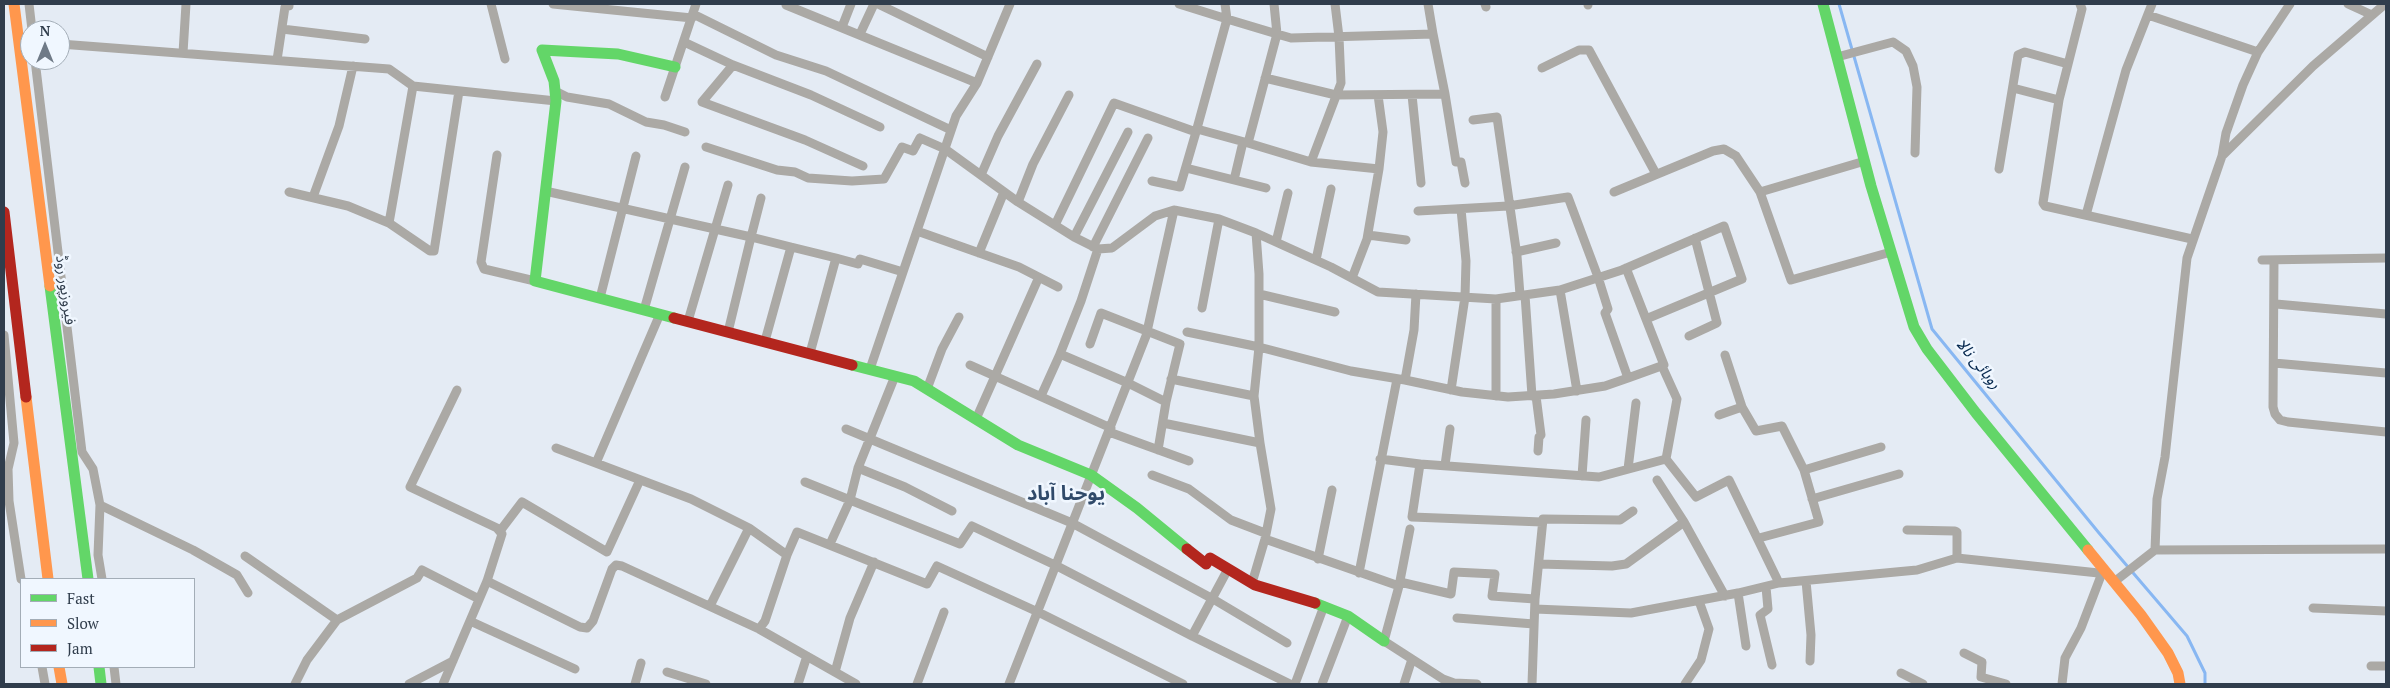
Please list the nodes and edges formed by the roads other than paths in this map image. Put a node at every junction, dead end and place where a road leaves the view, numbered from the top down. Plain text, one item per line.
1 (14, 4) edge
2 (28, 4) edge
3 (186, 4) edge
4 (289, 4) edge
5 (491, 4) edge
6 (553, 4) edge
7 (696, 4) edge
8 (850, 4) edge
9 (874, 4) edge
10 (878, 4) edge
11 (1010, 4) edge
12 (1179, 4) edge
13 (1225, 4) edge
14 (1274, 4) edge
15 (1335, 4) edge
16 (1428, 4) edge
17 (1823, 4) edge
18 (2080, 4) edge
19 (2152, 4) edge
20 (2290, 4) edge
21 (2348, 4) edge
22 (2385, 4) edge
23 (786, 5) edge
24 (2148, 15) junction
25 (2372, 15) junction
26 (692, 16) junction
27 (1227, 19) junction
28 (30, 20) edge
29 (842, 26) junction
30 (282, 29) junction
31 (860, 34) junction
32 (1277, 34) junction
33 (1433, 34) junction
34 (1340, 37) junction
35 (365, 39) dead end
36 (684, 42) junction
37 (70, 45) edge
38 (2258, 52) junction
39 (183, 53) junction
40 (1840, 56) junction
41 (988, 57) junction
42 (505, 59) dead end
43 (277, 60) junction
44 (1038, 64) dead end
45 (2068, 64) junction
46 (733, 65) junction
47 (353, 66) junction
48 (675, 67) junction
49 (1542, 68) dead end
50 (36, 70) edge
51 (1265, 78) junction
52 (977, 83) junction
53 (412, 86) junction
54 (2013, 88) junction
55 (459, 91) junction
56 (1445, 94) junction
57 (1069, 95) dead end
58 (1336, 95) junction
59 (1378, 95) junction
60 (1412, 95) junction
61 (555, 96) junction
62 (665, 97) dead end
63 (2059, 100) junction
64 (1473, 120) dead end
65 (880, 126) dead end
66 (951, 130) junction
67 (1197, 130) junction
68 (685, 132) dead end
69 (1128, 132) dead end
70 (1148, 138) dead end
71 (1246, 142) junction
72 (706, 147) dead end
73 (945, 149) junction
74 (1915, 153) dead end
75 (497, 155) dead end
76 (636, 156) dead end
77 (2222, 156) junction
78 (1864, 161) junction
79 (1311, 162) junction
80 (863, 166) dead end
81 (685, 167) dead end
82 (1186, 168) junction
83 (1379, 169) junction
84 (1999, 169) dead end
85 (1656, 174) junction
86 (981, 175) junction
87 (1234, 180) junction
88 (1152, 181) dead end
89 (1465, 183) dead end
90 (1421, 184) dead end
91 (728, 185) dead end
92 (1266, 188) dead end
93 (1331, 189) dead end
94 (545, 191) junction
95 (289, 192) dead end
96 (1004, 192) junction
97 (1614, 192) dead end
98 (1760, 192) junction
99 (1288, 194) dead end
100 (313, 196) junction
101 (761, 198) dead end
102 (1018, 202) junction
103 (1508, 206) junction
104 (623, 209) junction
105 (1461, 209) junction
106 (1174, 210) junction
107 (1418, 211) dead end
108 (4, 212) edge
109 (2086, 215) junction
110 (671, 219) junction
111 (1219, 219) junction
112 (388, 223) junction
113 (1055, 225) junction
114 (715, 229) junction
115 (917, 231) junction
116 (1256, 233) junction
117 (1368, 235) junction
118 (751, 237) junction
119 (1074, 237) junction
120 (1695, 238) junction
121 (2192, 239) junction
122 (1406, 240) dead end
123 (1276, 242) junction
124 (1556, 243) dead end
125 (791, 247) junction
126 (1096, 248) junction
127 (1516, 252) junction
128 (1891, 252) junction
129 (979, 253) junction
130 (836, 258) junction
131 (2386, 258) edge
132 (1316, 260) junction
133 (2262, 260) dead end
134 (2274, 260) junction
135 (1626, 268) junction
136 (903, 272) junction
137 (1039, 277) junction
138 (1598, 277) junction
139 (1352, 278) junction
140 (535, 281) junction
141 (1058, 287) dead end
142 (1560, 290) junction
143 (1709, 293) junction
144 (1259, 294) junction
145 (1416, 294) junction
146 (1522, 295) junction
147 (1466, 297) junction
148 (600, 298) junction
149 (1496, 299) junction
150 (2276, 304) junction
151 (1202, 308) dead end
152 (644, 310) junction
153 (1336, 312) dead end
154 (660, 314) junction
155 (2386, 314) edge
156 (959, 317) dead end
157 (1646, 319) junction
158 (688, 321) junction
159 (728, 332) junction
160 (1146, 332) junction
161 (1187, 332) dead end
162 (4, 335) edge
163 (1689, 336) dead end
164 (765, 342) junction
165 (1090, 344) dead end
166 (1259, 347) junction
167 (810, 353) junction
168 (1060, 354) junction
169 (1725, 355) dead end
170 (2274, 363) junction
171 (970, 365) dead end
172 (1662, 366) junction
173 (870, 369) junction
174 (2386, 373) edge
175 (895, 376) junction
176 (995, 376) junction
177 (1628, 378) junction
178 (1172, 379) junction
179 (1401, 380) junction
180 (1128, 383) junction
181 (927, 389) junction
182 (457, 390) dead end
183 (1451, 390) junction
184 (1577, 391) junction
185 (1041, 396) junction
186 (1254, 396) junction
187 (1496, 396) junction
188 (1534, 396) junction
189 (1166, 402) junction
190 (1636, 403) dead end
191 (1742, 407) junction
192 (1719, 415) dead end
193 (976, 419) junction
194 (1586, 420) dead end
195 (1163, 423) junction
196 (846, 429) dead end
197 (1450, 429) dead end
198 (1110, 430) junction
199 (2386, 432) edge
200 (870, 439) junction
201 (1260, 443) junction
202 (1881, 447) dead end
203 (556, 448) dead end
204 (1158, 450) junction
205 (1538, 451) dead end
206 (1380, 459) junction
207 (1666, 459) junction
208 (1188, 460) dead end
209 (596, 463) junction
210 (1420, 464) junction
211 (1445, 465) junction
212 (858, 468) junction
213 (1628, 469) junction
214 (1804, 470) junction
215 (1899, 474) dead end
216 (1091, 475) junction
217 (1152, 475) dead end
218 (1582, 476) junction
219 (640, 480) junction
220 (1657, 480) dead end
221 (805, 482) dead end
222 (1332, 490) dead end
223 (1812, 499) junction
224 (850, 500) junction
225 (100, 505) junction
226 (1633, 510) dead end
227 (952, 511) dead end
228 (1542, 522) junction
229 (1684, 522) junction
230 (1072, 523) junction
231 (750, 528) junction
232 (1410, 530) dead end
233 (1907, 530) dead end
234 (500, 531) junction
235 (1265, 536) junction
236 (1759, 538) junction
237 (830, 544) junction
238 (2386, 549) edge
239 (2155, 550) junction
240 (788, 555) junction
241 (245, 556) dead end
242 (1956, 558) junction
243 (1318, 559) junction
244 (874, 562) junction
245 (1539, 564) junction
246 (1055, 565) junction
247 (1228, 569) junction
248 (1359, 573) junction
249 (2112, 576) junction
250 (21, 578) edge
251 (48, 578) edge
252 (88, 578) edge
253 (102, 578) edge
254 (487, 581) junction
255 (1806, 581) junction
256 (1252, 583) junction
257 (1399, 584) junction
258 (1779, 584) junction
259 (1766, 587) junction
260 (248, 593) dead end
261 (1738, 593) junction
262 (1725, 596) junction
263 (1535, 599) junction
264 (479, 600) junction
265 (1213, 600) junction
266 (1699, 601) junction
267 (710, 606) junction
268 (1324, 606) junction
269 (2313, 608) dead end
270 (1535, 609) junction
271 (2386, 611) edge
272 (944, 612) dead end
273 (1038, 612) junction
274 (1348, 616) junction
275 (1457, 618) dead end
276 (337, 620) junction
277 (470, 621) junction
278 (1534, 624) junction
279 (759, 629) junction
280 (1192, 636) junction
281 (1384, 641) junction
282 (1288, 643) dead end
283 (1746, 646) dead end
284 (1964, 653) dead end
285 (807, 656) junction
286 (1412, 659) junction
287 (454, 661) junction
288 (1810, 661) dead end
289 (641, 663) dead end
290 (1772, 665) dead end
291 (2372, 666) dead end
292 (2386, 666) edge
293 (42, 668) edge
294 (59, 668) edge
295 (99, 668) edge
296 (114, 668) edge
297 (575, 669) dead end
298 (667, 672) dead end
299 (835, 672) junction
300 (1901, 673) dead end
301 (45, 684) edge
302 (62, 684) edge
303 (101, 684) edge
304 (116, 684) edge
305 (295, 684) edge
306 (410, 684) edge
307 (442, 684) edge
308 (635, 684) edge
309 (706, 684) edge
310 (798, 684) edge
311 (855, 684) edge
312 (917, 684) edge
313 (1008, 684) edge
314 (1183, 684) edge
315 (1290, 684) edge
316 (1295, 684) edge
317 (1322, 684) edge
318 (1404, 684) edge
319 (1454, 684) edge
320 (1477, 684) edge
321 (1532, 684) edge
322 (1685, 684) edge
323 (1923, 684) edge
324 (2006, 684) edge
325 (2062, 684) edge
326 (2180, 684) edge

1 - 252 street, فیروزپور روڈ
2 - 28 street
3 - 39 street
4 - 30 street
5 - 42 street
6 - 26 street
7 - 26 street
8 - 29 street
9 - 31 street
10 - 41 street
11 - 41 street
12 - 27 street
13 - 27 street
14 - 32 street
15 - 34 street
16 - 33 street
17 - 40 street
18 - 45 street
19 - 24 street
20 - 38 street
21 - 25 street
22 - 25 street
23 - 29 street
24 - 38 street
24 - 109 street
25 - 77 street
26 - 36 street
26 - 66 street
27 - 32 street
27 - 67 street
29 - 31 street
30 - 35 street
30 - 43 street
31 - 52 street
32 - 34 street
32 - 51 street
33 - 34 street
33 - 56 street
34 - 58 street
36 - 46 street
36 - 48 street
37 - 39 street
38 - 77 street
39 - 43 street
40 - 74 street
40 - 78 street
41 - 52 street
43 - 47 street
44 - 86 street
45 - 54 street
45 - 63 street
46 - 65 street
46 - 80 street
47 - 53 street
47 - 100 street
48 - 61 street
48 - 62 street
49 - 85 street
50 - 225 street
51 - 58 street
51 - 71 street
52 - 66 street
53 - 55 street
53 - 112 street
54 - 63 street
54 - 84 street
55 - 61 street
55 - 112 street
56 - 60 street
56 - 89 street
57 - 102 street
58 - 59 street
58 - 79 street
59 - 60 street
59 - 83 street
60 - 90 street
61 - 68 street
61 - 94 street
63 - 109 street
64 - 103 street
66 - 73 street
67 - 71 street
67 - 82 street
67 - 113 street
69 - 119 street
70 - 126 street
71 - 79 street
71 - 87 street
72 - 73 street
73 - 86 street
73 - 115 street
75 - 140 street
76 - 104 street
77 - 121 street
78 - 98 street
78 - 128 street
79 - 83 street
81 - 110 street
82 - 87 street
82 - 88 street
83 - 117 street
85 - 97 street
85 - 98 street
86 - 96 street
87 - 92 street
91 - 114 street
93 - 132 street
94 - 104 street
94 - 140 street
95 - 100 street
96 - 102 street
96 - 129 street
98 - 128 street
99 - 123 street
100 - 112 street
101 - 118 street
102 - 113 street
103 - 105 street
103 - 127 street
103 - 138 street
104 - 110 street
104 - 148 street
105 - 107 street
105 - 147 street
106 - 111 street
106 - 126 street
106 - 160 street
108 - 251 street
109 - 121 street
110 - 114 street
110 - 152 street
111 - 116 street
111 - 151 street
113 - 119 street
114 - 118 street
114 - 158 street
115 - 129 street
115 - 136 street
116 - 123 street
116 - 144 street
117 - 122 street
117 - 139 street
118 - 125 street
118 - 159 street
119 - 126 street
120 - 135 street
120 - 143 street
120 - 143 street
121 - 239 street
123 - 132 street
124 - 127 street
125 - 130 street
125 - 164 street
126 - 168 street
127 - 146 street
128 - 249 street
129 - 137 street
130 - 136 street
130 - 167 street
131 - 134 street
132 - 139 street
133 - 134 street
134 - 150 street
135 - 138 street
135 - 157 street
136 - 173 street
137 - 141 street
137 - 176 street
138 - 142 street
138 - 177 street
139 - 145 street
140 - 148 street
142 - 146 street
142 - 184 street
143 - 157 street
143 - 163 street
144 - 153 street
144 - 166 street
145 - 147 street
145 - 179 street
146 - 149 street
146 - 188 street
147 - 149 street
147 - 183 street
148 - 152 street
149 - 187 street
150 - 155 street
150 - 170 street
152 - 154 street
154 - 158 street
154 - 209 street
156 - 181 street
157 - 172 street
158 - 159 street
159 - 164 street
160 - 165 street
160 - 178 street
160 - 180 street
161 - 166 street
162 - 250 street
164 - 167 street
166 - 179 street
166 - 186 street
167 - 173 street
168 - 180 street
168 - 185 street
169 - 191 street
170 - 174 street
170 - 199 street
171 - 176 street
172 - 177 street
172 - 207 street
173 - 175 street
175 - 181 street
175 - 200 street
176 - 185 street
176 - 193 street
177 - 184 street
178 - 186 street
178 - 189 street
179 - 183 street
179 - 206 street
180 - 189 street
180 - 198 street
181 - 193 street
182 - 234 street
183 - 187 street
184 - 188 street
185 - 198 street
186 - 201 street
187 - 188 street
188 - 205 street
189 - 195 street
190 - 213 street
191 - 192 street
191 - 214 street
193 - 216 street
194 - 218 street
195 - 201 street
195 - 204 street
196 - 200 street
197 - 211 street
198 - 204 street
198 - 216 street
200 - 212 street
200 - 230 street
201 - 235 street
202 - 214 street
203 - 209 street
204 - 208 street
206 - 210 street
206 - 248 street
207 - 213 street
207 - 236 street
209 - 219 street
210 - 211 street
210 - 228 street
211 - 218 street
212 - 224 street
212 - 227 street
213 - 218 street
214 - 223 street
215 - 223 street
216 - 230 street
216 - 247 street
217 - 235 street
219 - 231 street
219 - 234 street
220 - 229 street
221 - 224 street
222 - 243 street
223 - 236 street
224 - 237 street
224 - 246 street
225 - 253 street
225 - 260 street
226 - 228 street
228 - 245 street
229 - 245 street
229 - 262 street
230 - 246 street
230 - 265 street
231 - 240 street
231 - 267 street
232 - 257 street
233 - 242 street
234 - 254 street
235 - 243 street
235 - 256 street
236 - 258 street
237 - 240 street
237 - 244 street
238 - 239 street
239 - 249 street
240 - 279 street
241 - 276 street
242 - 249 street
242 - 255 street
243 - 248 street
244 - 273 street
244 - 299 street
245 - 263 street
246 - 273 street
246 - 280 street
247 - 256 street
247 - 265 street
248 - 257 street
249 - 325 street
249 - 326 street
254 - 264 street
254 - 267 street
255 - 258 street
255 - 288 street
256 - 268 street
257 - 263 street
257 - 281 street
258 - 259 street
259 - 261 street
259 - 290 street
261 - 262 street
261 - 283 street
262 - 266 street
263 - 270 street
264 - 276 street
264 - 277 street
265 - 280 street
265 - 282 street
266 - 270 street
266 - 322 street
267 - 279 street
268 - 274 street
268 - 316 street
269 - 271 street
270 - 278 street
272 - 312 street
273 - 313 street
273 - 314 street
274 - 281 street
274 - 317 street
275 - 278 street
276 - 305 street
277 - 287 street
277 - 297 street
278 - 321 street
279 - 285 street
280 - 315 street
281 - 286 street
284 - 324 street
285 - 299 street
285 - 310 street
286 - 318 street
286 - 319 street
287 - 306 street
287 - 307 street
289 - 308 street
291 - 292 street
293 - 301 street
294 - 302 street
295 - 303 street
296 - 304 street
298 - 309 street
299 - 311 street
300 - 323 street
319 - 320 street

